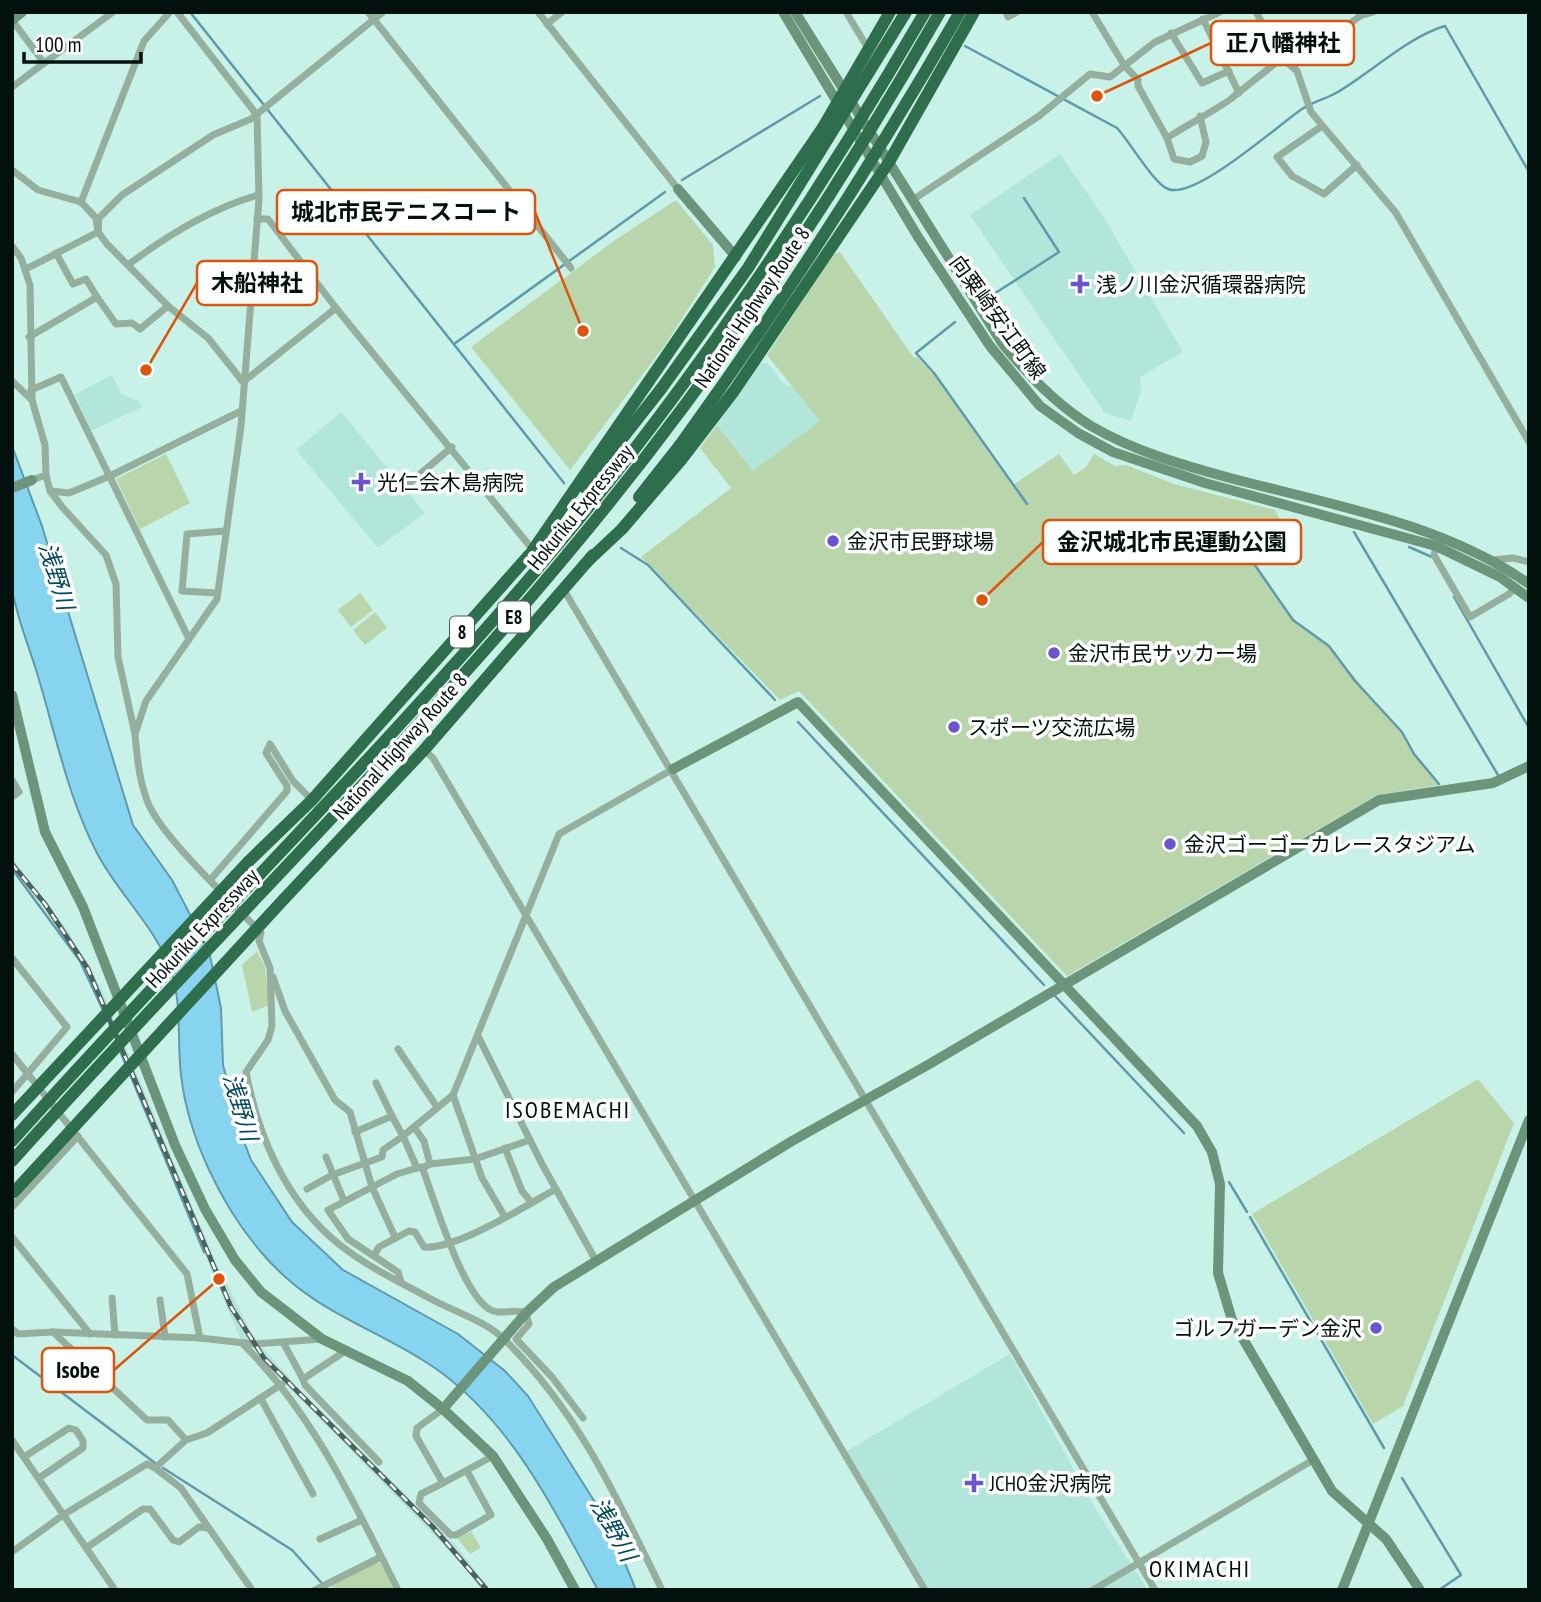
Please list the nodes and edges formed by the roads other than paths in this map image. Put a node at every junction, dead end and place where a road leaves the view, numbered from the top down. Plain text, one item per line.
1 (22, 12) edge
2 (113, 12) edge
3 (170, 12) edge
4 (177, 12) edge
5 (368, 12) edge
6 (383, 12) edge
7 (538, 12) edge
8 (562, 12) edge
9 (783, 12) edge
10 (795, 12) edge
11 (846, 12) edge
12 (890, 12) edge
13 (906, 12) edge
14 (925, 12) edge
15 (940, 12) edge
16 (960, 12) edge
17 (974, 12) edge
18 (1006, 12) edge
19 (1017, 12) edge
20 (1092, 12) edge
21 (1220, 12) edge
22 (1256, 12) edge
23 (1373, 12) edge
24 (1360, 14) edge
25 (1203, 19) junction
26 (12, 20) edge
27 (374, 20) junction
28 (547, 24) junction
29 (1171, 33) junction
30 (869, 50) junction
31 (1256, 53) dead end
32 (1220, 54) junction
33 (1282, 58) junction
34 (44, 63) junction
35 (1124, 65) junction
36 (1293, 66) junction
37 (1228, 71) junction
38 (12, 87) edge
39 (1239, 93) junction
40 (841, 95) junction
41 (262, 110) junction
42 (1200, 116) junction
43 (1322, 125) junction
44 (1167, 138) junction
45 (889, 162) junction
46 (1357, 165) junction
47 (12, 170) edge
48 (880, 175) junction
49 (678, 190) joint
50 (258, 195) junction
51 (914, 199) junction
52 (81, 202) junction
53 (257, 219) junction
54 (98, 232) junction
55 (12, 246) edge
56 (56, 253) junction
57 (736, 257) junction
58 (568, 264) dead end
59 (128, 265) junction
60 (26, 269) junction
61 (97, 297) junction
62 (168, 306) junction
63 (336, 308) junction
64 (29, 337) junction
65 (12, 381) edge
66 (243, 382) junction
67 (31, 390) junction
68 (32, 400) junction
69 (241, 411) junction
70 (1116, 440) junction
71 (1529, 442) edge
72 (452, 447) junction
73 (1112, 452) junction
74 (46, 475) junction
75 (110, 476) junction
76 (32, 481) joint
77 (406, 486) dead end
78 (12, 488) edge
79 (50, 491) junction
80 (225, 531) junction
81 (1436, 547) junction
82 (533, 551) junction
83 (1492, 559) junction
84 (589, 560) junction
85 (1529, 562) edge
86 (1529, 584) edge
87 (1515, 588) junction
88 (564, 590) junction
89 (217, 593) junction
90 (1529, 597) edge
91 (189, 639) junction
92 (12, 695) edge
93 (135, 734) junction
94 (424, 750) junction
95 (1529, 766) edge
96 (673, 769) junction
97 (12, 780) edge
98 (12, 797) edge
99 (312, 800) junction
100 (211, 879) junction
101 (526, 916) junction
102 (12, 958) edge
103 (270, 968) junction
104 (1065, 985) junction
105 (478, 1036) junction
106 (398, 1049) dead end
107 (12, 1054) edge
108 (28, 1074) junction
109 (376, 1083) dead end
110 (12, 1092) edge
111 (453, 1095) junction
112 (867, 1099) junction
113 (437, 1107) junction
114 (12, 1115) edge
115 (393, 1116) junction
116 (1529, 1120) edge
117 (414, 1127) junction
118 (355, 1132) junction
119 (78, 1136) junction
120 (403, 1136) junction
121 (530, 1140) junction
122 (12, 1141) edge
123 (505, 1148) junction
124 (326, 1157) dead end
125 (475, 1159) junction
126 (12, 1161) edge
127 (363, 1162) junction
128 (423, 1166) junction
129 (332, 1175) junction
130 (372, 1187) junction
131 (307, 1189) dead end
132 (556, 1189) junction
133 (13, 1193) edge
134 (693, 1200) junction
135 (344, 1201) junction
136 (532, 1203) junction
137 (12, 1207) edge
138 (505, 1217) junction
139 (12, 1237) edge
140 (395, 1237) junction
141 (450, 1242) junction
142 (374, 1256) junction
143 (595, 1259) junction
144 (401, 1282) junction
145 (112, 1298) dead end
146 (160, 1300) dead end
147 (526, 1312) junction
148 (12, 1329) edge
149 (53, 1332) junction
150 (90, 1334) junction
151 (115, 1335) junction
152 (165, 1337) junction
153 (200, 1338) junction
154 (322, 1339) junction
155 (241, 1342) junction
156 (501, 1343) junction
157 (284, 1344) junction
158 (348, 1350) junction
159 (303, 1379) junction
160 (282, 1384) junction
161 (261, 1399) junction
162 (443, 1409) junction
163 (583, 1418) dead end
164 (12, 1440) edge
165 (186, 1440) junction
166 (493, 1456) junction
167 (24, 1457) junction
168 (1313, 1460) junction
169 (379, 1462) dead end
170 (155, 1468) junction
171 (467, 1471) junction
172 (39, 1478) junction
173 (443, 1483) junction
174 (313, 1494) dead end
175 (63, 1515) junction
176 (362, 1520) junction
177 (1369, 1522) junction
178 (208, 1528) junction
179 (320, 1539) dead end
180 (86, 1548) junction
181 (12, 1552) edge
182 (381, 1557) junction
183 (1139, 1563) junction
184 (321, 1587) edge
185 (115, 1590) edge
186 (252, 1590) edge
187 (398, 1590) edge
188 (575, 1590) edge
189 (662, 1590) edge
190 (925, 1590) edge
191 (1093, 1590) edge
192 (1155, 1590) edge
193 (1342, 1590) edge
194 (1420, 1590) edge

1 - 26 street
2 - 34 street
3 - 52 street
4 - 41 street
5 - 27 street
6 - 27 street
7 - 28 street
8 - 28 street
9 - 40 street, 向粟崎安江町線
10 - 40 street, 向粟崎安江町線
11 - 30 street
12 - 30 highway
13 - 82 highway, National Highway Route 8 / 8, bridge
14 - 122 highway, Hokuriku Expressway / E8, bridge
15 - 126 highway, Hokuriku Expressway / E8, bridge
16 - 84 highway, National Highway Route 8 / 8, bridge
17 - 45 highway
18 - 19 street
20 - 35 street
21 - 25 street
22 - 33 street
23 - 24 street
24 - 36 street
25 - 29 street
25 - 32 street
26 - 34 street
27 - 41 street
27 - 58 street
28 - 49 street
29 - 35 street
29 - 37 street
30 - 40 highway
31 - 32 street
32 - 37 street
33 - 36 street
33 - 39 street
34 - 38 street
35 - 44 street
35 - 51 street
36 - 43 street
37 - 39 street
39 - 42 street
40 - 45 street, 向粟崎安江町線
40 - 48 street, 向粟崎安江町線
40 - 57 highway
41 - 50 street
41 - 54 street
42 - 44 street
42 - 44 street
43 - 46 street
43 - 46 street
45 - 48 highway
45 - 51 street, 向粟崎安江町線
46 - 71 street
47 - 52 street
48 - 73 street, 向粟崎安江町線
48 - 84 highway
49 - 57 street
50 - 53 street
50 - 59 street
51 - 70 street, 向粟崎安江町線
52 - 54 street
53 - 63 street
53 - 66 street
54 - 56 street
54 - 59 street
55 - 60 street
56 - 60 street
56 - 61 street
57 - 82 highway
59 - 62 street
60 - 64 street
61 - 62 street
61 - 64 street
62 - 66 street
63 - 66 street
63 - 72 street
64 - 67 street
65 - 68 street
66 - 69 street
67 - 68 street
67 - 75 street
68 - 74 street
69 - 75 street
69 - 80 street
70 - 73 street
70 - 83 street, 向粟崎安江町線
72 - 77 street
72 - 82 street
73 - 81 street, 向粟崎安江町線
74 - 76 street
74 - 79 street
75 - 79 street
75 - 91 street
76 - 78 street
79 - 93 street
80 - 89 street
80 - 89 street
81 - 87 street, 向粟崎安江町線
81 - 87 street
82 - 99 highway, National Highway Route 8 / 8
83 - 85 street
83 - 86 street, 向粟崎安江町線
84 - 88 highway, National Highway Route 8 / 8
87 - 90 street, 向粟崎安江町線
88 - 94 highway, National Highway Route 8 / 8
88 - 96 street
89 - 91 street
91 - 93 street
92 - 154 street
93 - 100 street
94 - 101 street
94 - 133 highway, National Highway Route 8 / 8, bridge
95 - 104 street
96 - 101 street
96 - 104 street
96 - 112 street
97 - 98 street
99 - 100 street
99 - 114 highway, National Highway Route 8 / 8, bridge
100 - 103 street
101 - 105 street
101 - 134 street
102 - 108 street
103 - 118 street
103 - 144 street
104 - 112 street
104 - 168 street
105 - 111 street
105 - 121 street
106 - 113 street
107 - 108 street
108 - 110 street
108 - 119 street
109 - 115 street
111 - 113 street
111 - 125 street
112 - 134 street
112 - 183 street
113 - 117 street
115 - 118 street
115 - 120 street
116 - 177 street
117 - 120 street
117 - 128 street
118 - 127 street
119 - 137 street
119 - 153 street
120 - 127 street
120 - 128 street
121 - 123 street
121 - 132 street
123 - 125 street
123 - 136 street
124 - 129 street
125 - 128 street
125 - 138 street
127 - 129 street
127 - 130 street
128 - 130 street
128 - 141 street
129 - 131 street
129 - 135 street
130 - 135 street
130 - 140 street
132 - 136 street
132 - 143 street
134 - 143 street
134 - 190 street
135 - 142 street
136 - 138 street
138 - 141 street
139 - 150 street
140 - 141 street
140 - 142 street
141 - 147 street
142 - 144 street
143 - 147 street
144 - 156 street
145 - 151 street
146 - 152 street
147 - 156 street
147 - 163 street
148 - 149 street
149 - 150 street
149 - 165 street
150 - 151 street
151 - 152 street
152 - 153 street
153 - 155 street
154 - 157 street
154 - 158 street
155 - 157 street
155 - 160 street
156 - 162 street
156 - 189 street
157 - 159 street
158 - 159 street
158 - 162 street
159 - 169 street
160 - 161 street
160 - 176 street
161 - 165 street
161 - 174 street
162 - 166 street
162 - 173 street
164 - 167 street
165 - 170 street
166 - 171 street
166 - 188 street
167 - 172 street
167 - 172 street
168 - 177 street
168 - 183 street
170 - 175 street
170 - 178 street
171 - 173 street
171 - 173 street
172 - 175 street
175 - 180 street
175 - 181 street
176 - 179 street
176 - 182 street
177 - 193 street
177 - 194 street
178 - 180 street
178 - 186 street
180 - 185 street
182 - 184 street
182 - 187 street
183 - 191 street
183 - 192 street

